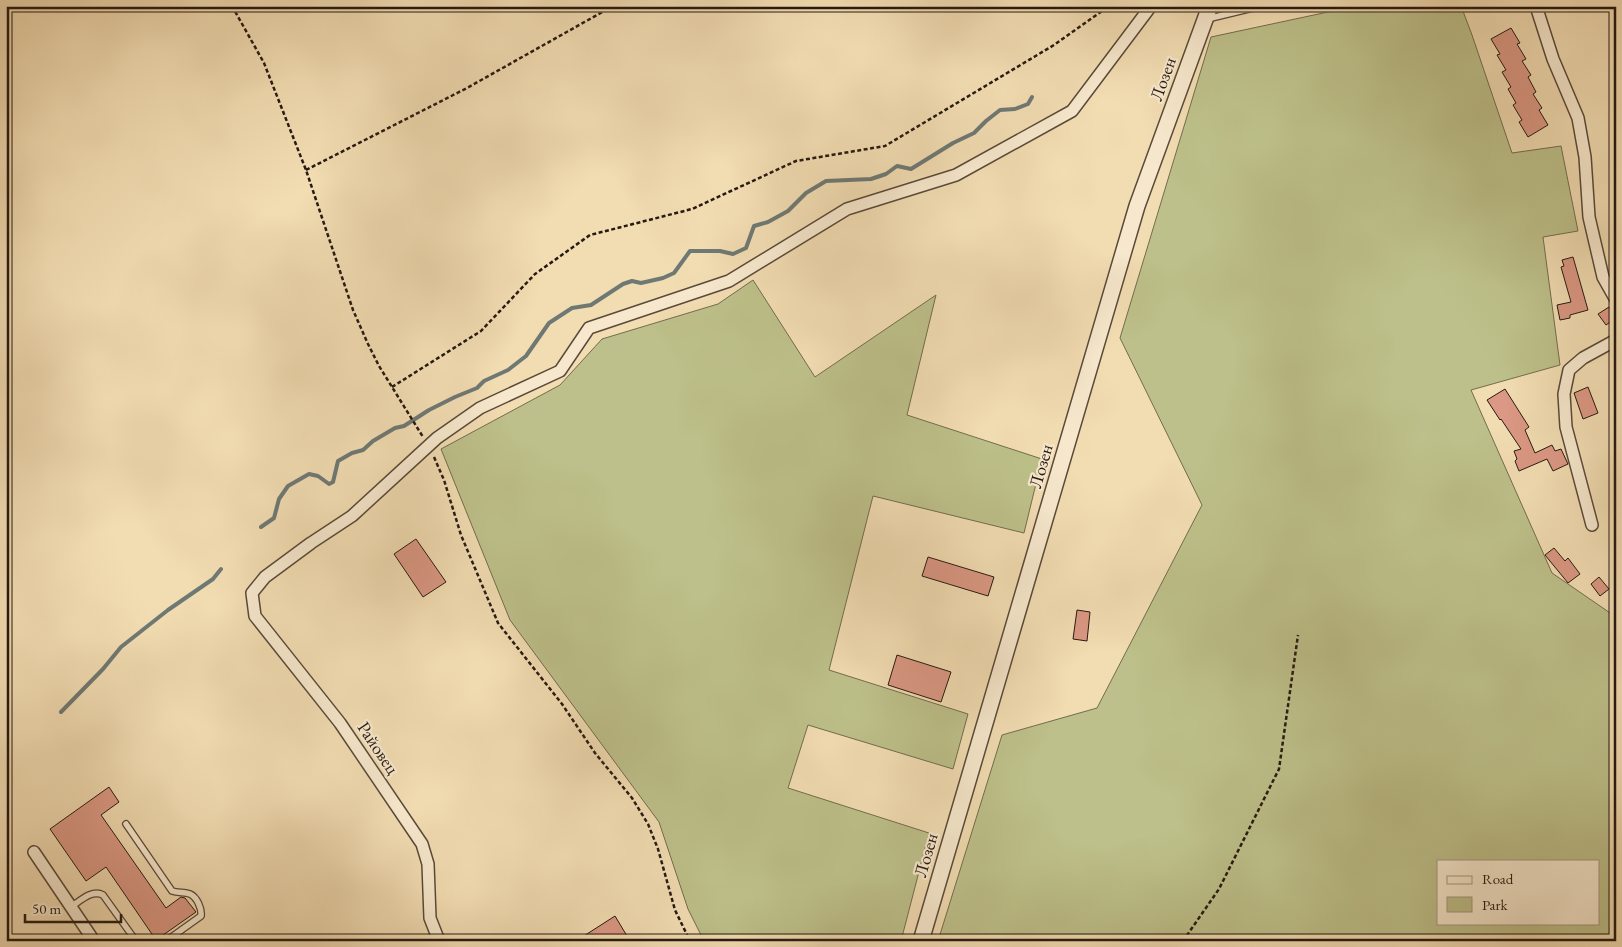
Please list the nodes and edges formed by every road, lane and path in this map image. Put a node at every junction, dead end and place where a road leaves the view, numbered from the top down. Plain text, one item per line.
1 (232, 6) edge
2 (613, 6) edge
3 (1110, 6) edge
4 (1151, 6) edge
5 (1261, 6) edge
6 (1536, 6) edge
7 (1207, 13) edge
8 (306, 170) junction
9 (1616, 300) edge
10 (1616, 340) edge
11 (392, 387) junction
12 (418, 430) dead end
13 (428, 447) junction
14 (1592, 525) dead end
15 (1298, 635) dead end
16 (126, 824) dead end
17 (34, 852) dead end
18 (71, 907) junction
19 (94, 941) edge
20 (136, 941) edge
21 (166, 941) edge
22 (439, 941) edge
23 (690, 941) edge
24 (921, 941) edge
25 (1183, 941) edge

1 - 8 path
2 - 8 path
3 - 11 path
4 - 13 street
5 - 7 lane
6 - 9 street
7 - 24 street, Лозен
8 - 11 path
10 - 14 street
11 - 12 path
13 - 22 street, Райовец
13 - 23 path
15 - 25 path
16 - 21 lane
17 - 18 street
18 - 19 street
18 - 20 lane

